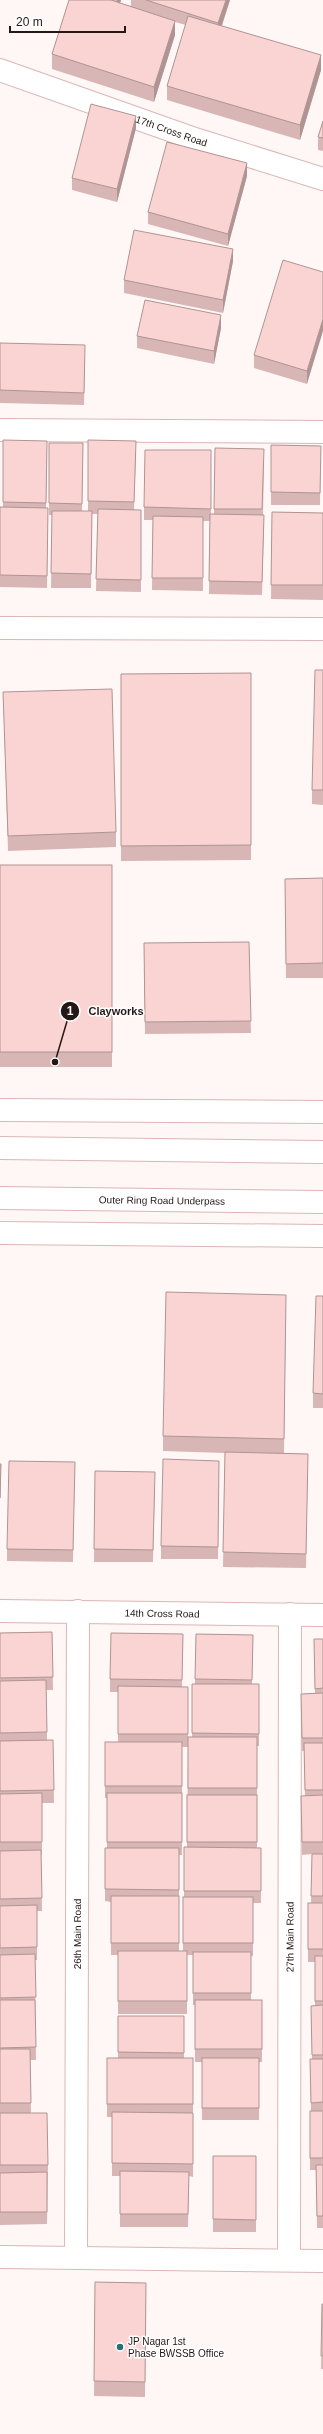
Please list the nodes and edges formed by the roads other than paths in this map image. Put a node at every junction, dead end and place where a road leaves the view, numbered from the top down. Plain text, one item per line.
1 (0, 70) edge
2 (323, 179) edge
3 (0, 430) edge
4 (323, 432) edge
5 (0, 628) edge
6 (323, 629) edge
7 (0, 1110) edge
8 (323, 1112) edge
9 (0, 1148) edge
10 (323, 1152) edge
11 (0, 1198) edge
12 (323, 1202) edge
13 (0, 1233) edge
14 (323, 1236) edge
15 (0, 1611) edge
16 (78, 1611) junction
17 (290, 1614) junction
18 (323, 1615) edge
19 (0, 2256) edge
20 (76, 2257) junction
21 (289, 2260) junction
22 (323, 2261) edge

1 - 2 main road, 17th Cross Road
3 - 4 main road
5 - 6 main road
7 - 8 main road
9 - 10 main road
11 - 12 main road, Outer Ring Road Underpass
13 - 14 main road
15 - 16 main road, 14th Cross Road
16 - 17 main road, 14th Cross Road
16 - 20 main road, 26th Main Road
17 - 18 main road, 14th Cross Road
17 - 21 main road, 27th Main Road
19 - 20 main road
20 - 21 main road
21 - 22 main road

